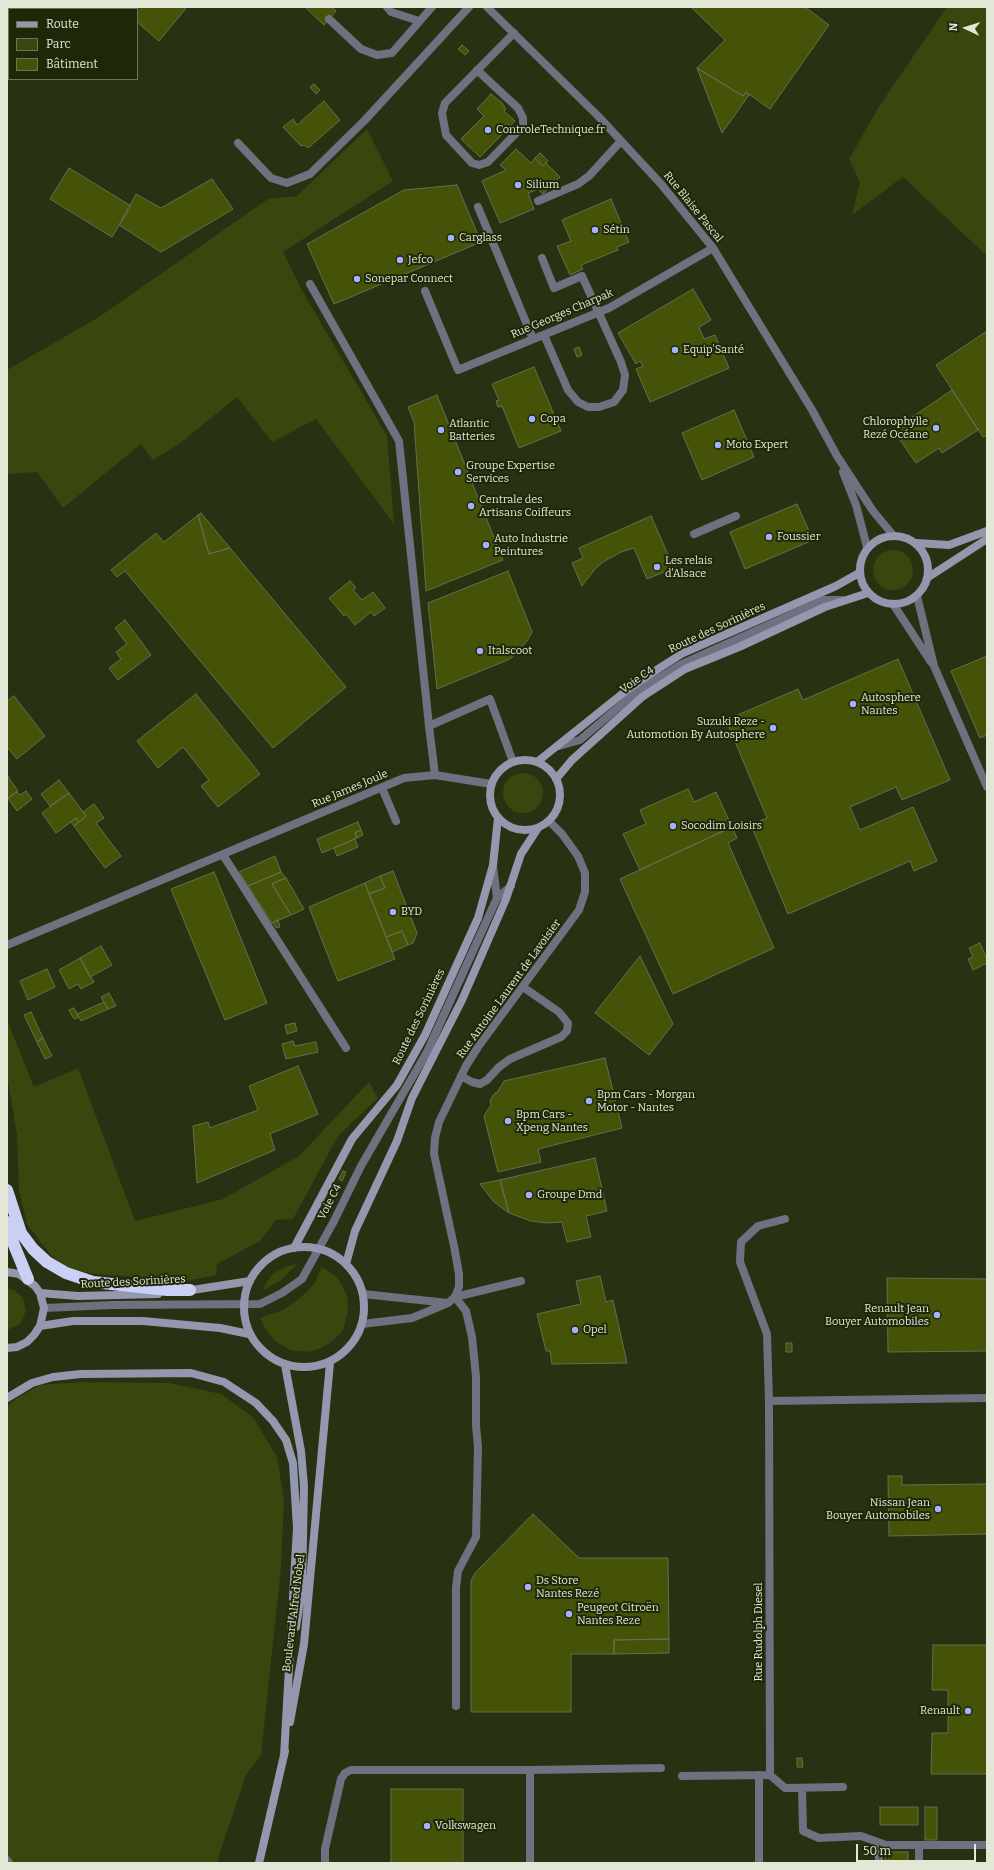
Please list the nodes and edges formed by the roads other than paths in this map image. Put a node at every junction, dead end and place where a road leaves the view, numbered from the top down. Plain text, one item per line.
1 (387, 7) edge
2 (432, 7) edge
3 (469, 7) edge
4 (487, 7) edge
5 (329, 19) dead end
6 (419, 21) junction
7 (514, 33) junction
8 (477, 70) junction
9 (621, 141) junction
10 (238, 143) dead end
11 (538, 201) dead end
12 (478, 208) dead end
13 (714, 248) junction
14 (542, 258) dead end
15 (310, 284) dead end
16 (425, 291) dead end
17 (599, 312) junction
18 (544, 335) junction
19 (533, 339) junction
20 (837, 456) junction
21 (736, 516) dead end
22 (987, 530) edge
23 (694, 534) dead end
24 (893, 535) junction
25 (987, 539) edge
26 (916, 544) junction
27 (867, 547) junction
28 (859, 573) junction
29 (927, 578) junction
30 (836, 586) junction
31 (868, 593) junction
32 (917, 596) junction
33 (824, 600) junction
34 (842, 600) junction
35 (893, 604) junction
36 (934, 666) junction
37 (429, 726) junction
38 (580, 740) junction
39 (559, 746) junction
40 (572, 760) junction
41 (513, 762) junction
42 (537, 762) junction
43 (435, 775) junction
44 (556, 779) junction
45 (491, 784) junction
46 (987, 787) edge
47 (382, 788) junction
48 (498, 818) junction
49 (396, 821) dead end
50 (549, 821) junction
51 (538, 828) junction
52 (223, 855) junction
53 (493, 865) junction
54 (511, 886) junction
55 (497, 898) junction
56 (7, 946) edge
57 (523, 987) junction
58 (346, 1048) dead end
59 (461, 1076) junction
60 (7, 1190) edge
61 (785, 1219) dead end
62 (7, 1222) edge
63 (294, 1248) junction
64 (318, 1248) junction
65 (346, 1264) junction
66 (7, 1272) edge
67 (28, 1279) junction
68 (250, 1280) junction
69 (521, 1282) dead end
70 (190, 1290) junction
71 (40, 1293) junction
72 (363, 1294) junction
73 (455, 1297) junction
74 (448, 1303) junction
75 (244, 1305) junction
76 (44, 1308) junction
77 (362, 1324) junction
78 (40, 1326) junction
79 (249, 1334) junction
80 (7, 1348) edge
81 (330, 1363) junction
82 (285, 1364) junction
83 (7, 1398) edge
84 (987, 1398) edge
85 (769, 1401) junction
86 (288, 1681) junction
87 (456, 1706) dead end
88 (284, 1756) junction
89 (661, 1768) dead end
90 (530, 1770) junction
91 (770, 1775) junction
92 (682, 1776) dead end
93 (759, 1776) junction
94 (843, 1787) dead end
95 (802, 1788) junction
96 (878, 1843) junction
97 (919, 1845) junction
98 (987, 1845) edge
99 (7, 1860) edge
100 (8, 1863) edge
101 (259, 1863) edge
102 (325, 1863) edge
103 (530, 1863) edge
104 (759, 1863) edge
105 (879, 1863) edge
106 (919, 1863) edge

1 - 6 street
2 - 6 street
3 - 10 street
4 - 7 street, Rue Blaise Pascal
5 - 6 street
7 - 8 street
7 - 9 street, Rue Blaise Pascal
8 - 8 street
9 - 11 street
9 - 13 street, Rue Blaise Pascal
12 - 19 street
13 - 17 street, Rue Georges Charpak
13 - 20 street, Rue Blaise Pascal
14 - 17 street
15 - 37 street
16 - 19 street, Rue Georges Charpak
17 - 18 street, Rue Georges Charpak
17 - 18 street
18 - 19 street, Rue Georges Charpak
20 - 24 street, Rue Blaise Pascal
20 - 27 street, Rue Blaise Pascal
21 - 23 street
22 - 26 main road
24 - 26 main road
24 - 27 main road
25 - 29 main road
26 - 29 main road
27 - 28 main road
28 - 30 main road, Route des Sorinières
28 - 31 main road
29 - 32 main road
30 - 33 street, Voie C4
30 - 39 main road, Route des Sorinières
31 - 34 main road
31 - 35 main road
32 - 35 main road
32 - 36 street
33 - 34 street, Voie C4
33 - 38 street, Voie C4
34 - 40 main road
35 - 36 street
36 - 46 street
37 - 41 street
37 - 43 street
38 - 39 street, Voie C4
38 - 40 street, Voie C4
39 - 42 main road, Route des Sorinières
40 - 44 main road
41 - 42 main road
41 - 45 main road
42 - 44 main road
43 - 45 street, Rue James Joule
43 - 47 street, Rue James Joule
44 - 50 main road
45 - 48 main road, Route des Sorinières
47 - 49 street
47 - 52 street, Rue James Joule
48 - 51 main road
48 - 53 main road, Route des Sorinières
50 - 51 main road
50 - 57 street, Rue Antoine Laurent de Lavoisier
51 - 54 main road
52 - 56 street, Rue James Joule
52 - 58 street
53 - 55 street
53 - 63 main road, Route des Sorinières
54 - 55 street, Voie C4
54 - 65 main road
55 - 64 street, Voie C4
57 - 59 street, Rue Antoine Laurent de Lavoisier
57 - 59 street
59 - 73 street, Rue Antoine Laurent de Lavoisier
60 - 70 highway
61 - 85 street, Rue Rudolph Diesel
62 - 67 highway
63 - 64 main road
63 - 68 main road
64 - 65 main road
64 - 75 street, Voie C4
65 - 72 main road
66 - 67 main road
67 - 71 main road
68 - 70 main road, Route des Sorinières
68 - 75 main road
69 - 73 street
70 - 71 main road, Route des Sorinières
71 - 76 main road
72 - 74 street
72 - 77 main road
73 - 74 street
73 - 87 street
74 - 77 street
75 - 76 street, Voie C4
75 - 79 main road
76 - 78 main road
77 - 81 main road
78 - 79 main road
78 - 80 main road
79 - 82 main road
81 - 82 main road
81 - 88 main road, Boulevard Alfred Nobel
82 - 86 main road, Boulevard Alfred Nobel
83 - 86 main road
84 - 85 street
85 - 91 street, Rue Rudolph Diesel
86 - 88 main road
88 - 101 main road, Boulevard Alfred Nobel
89 - 90 street
90 - 102 street
90 - 103 street
91 - 93 street
91 - 95 street
92 - 93 street
93 - 104 street
94 - 95 street
95 - 96 street
96 - 97 street
96 - 105 street
97 - 98 street
97 - 106 street
99 - 100 street

